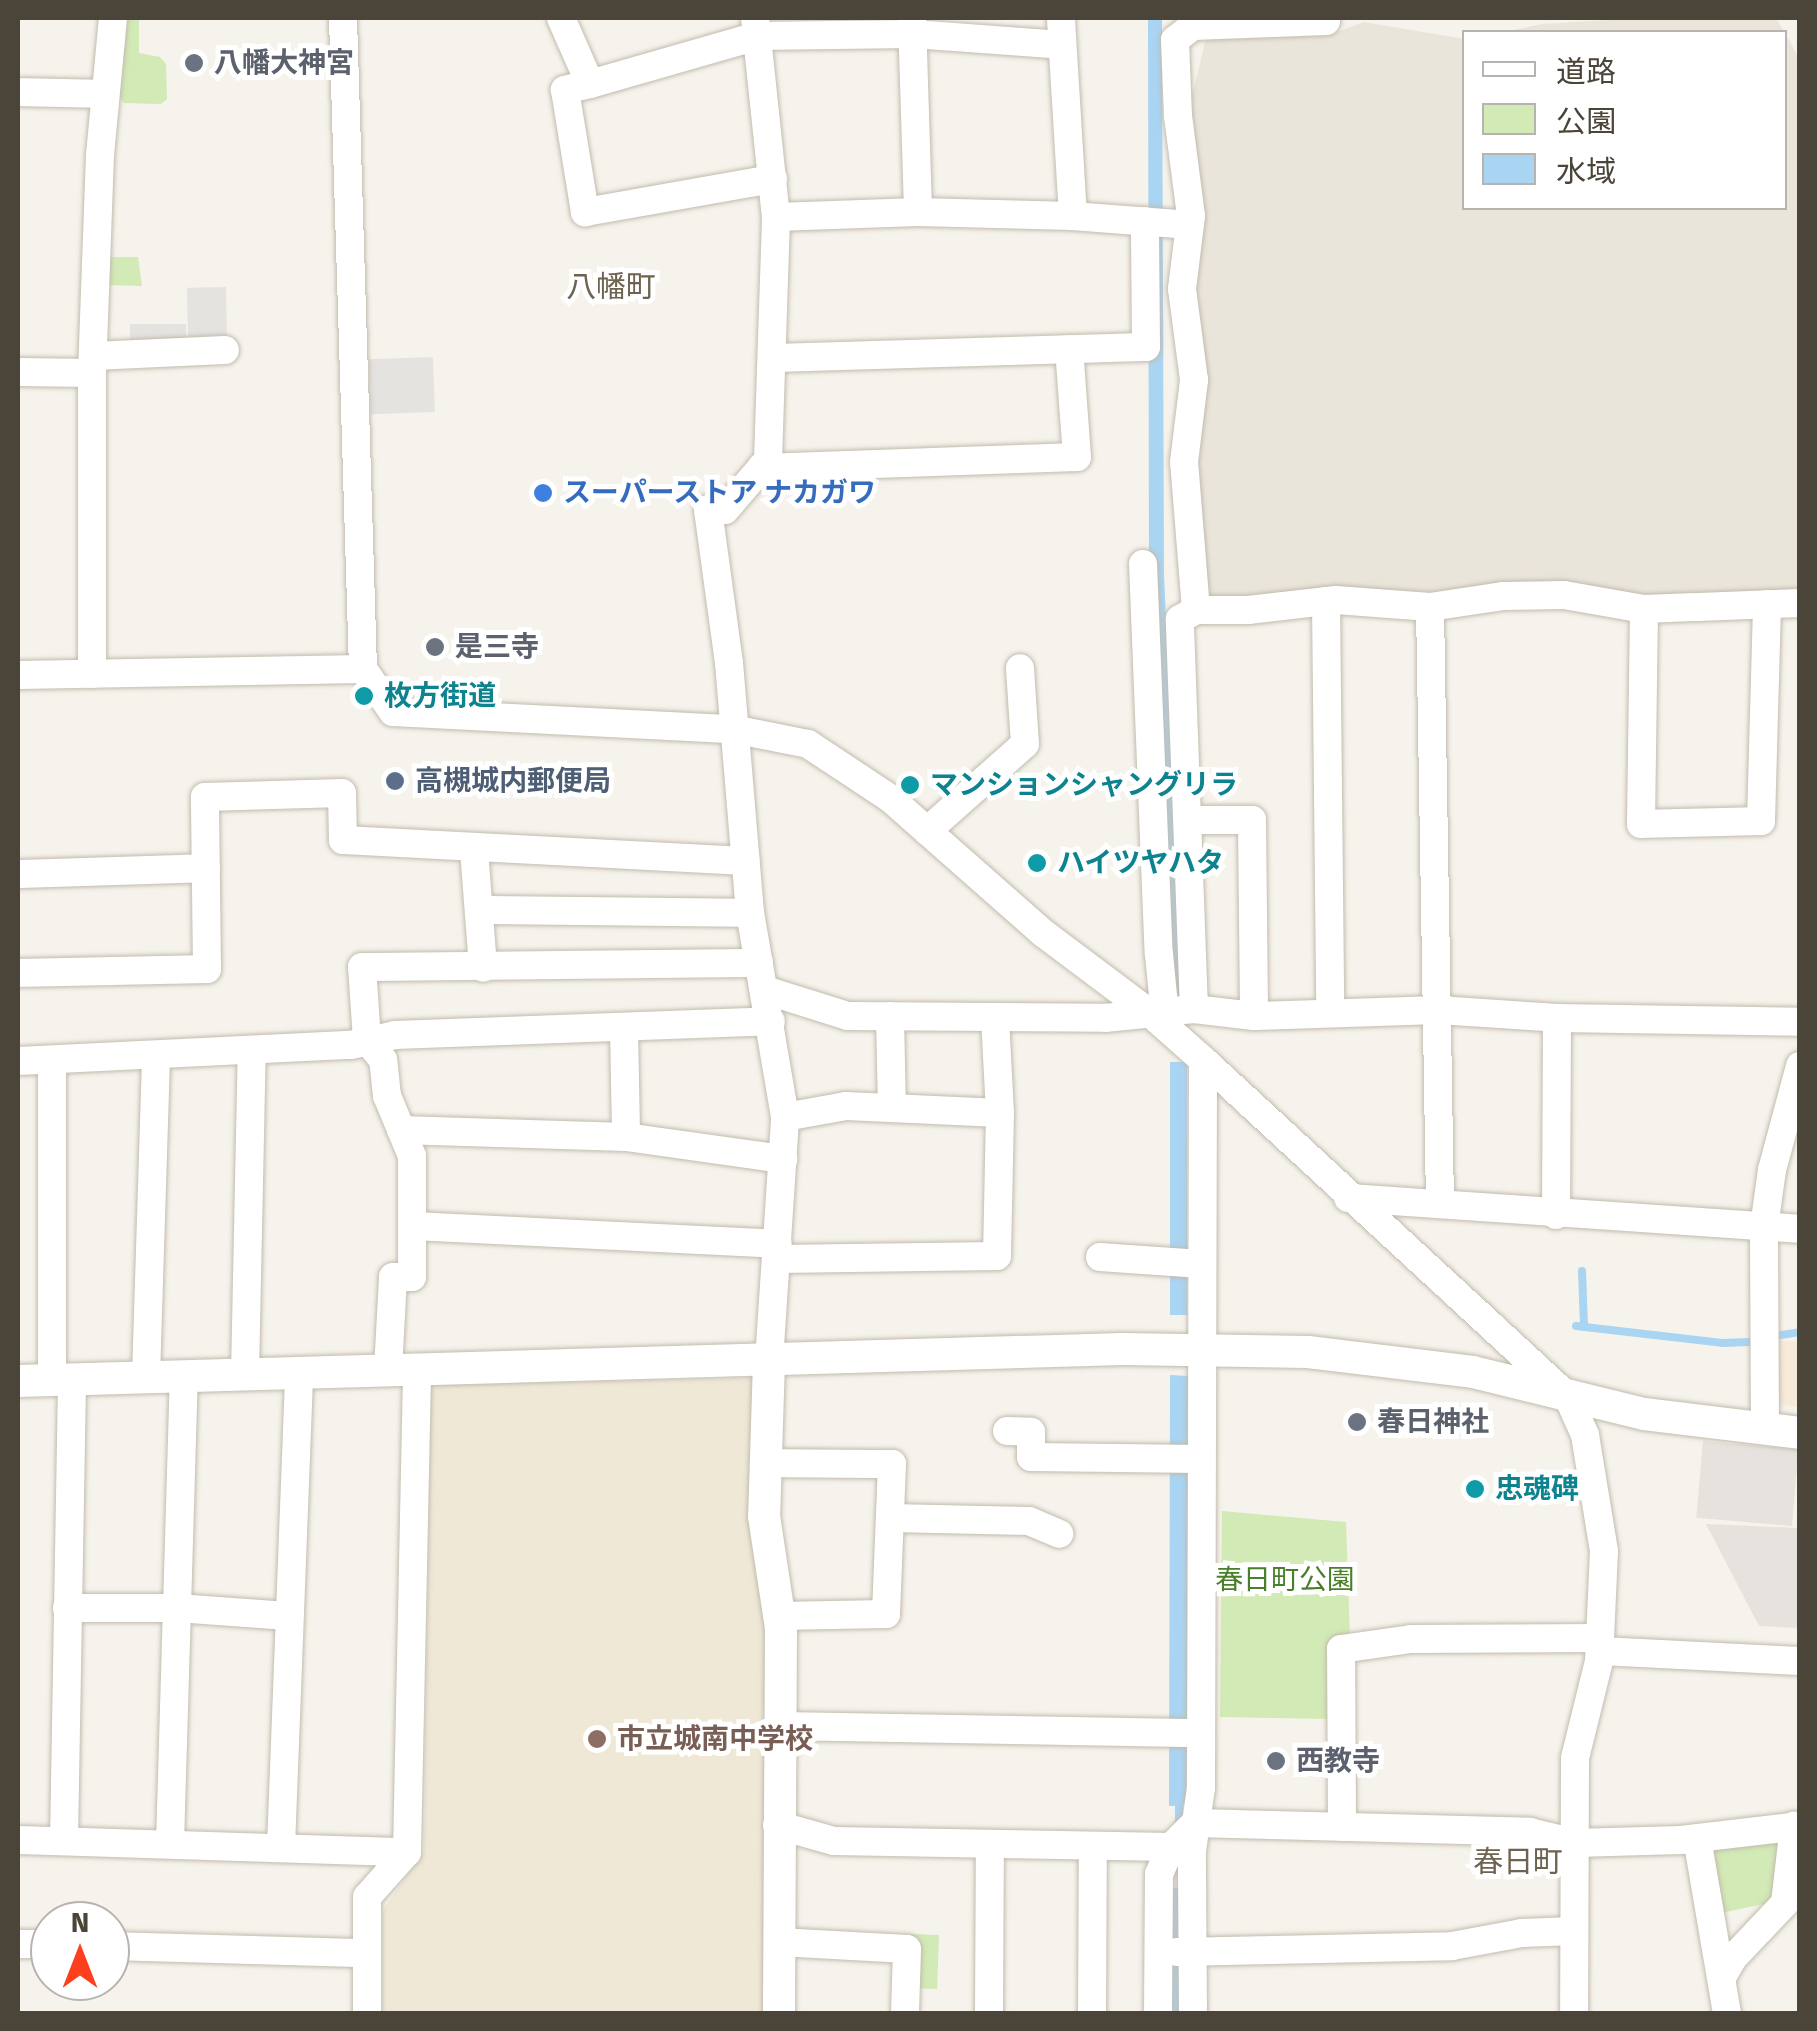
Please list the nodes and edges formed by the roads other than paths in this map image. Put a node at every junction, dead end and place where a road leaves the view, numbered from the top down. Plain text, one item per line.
1 (112, 18) edge
2 (344, 18) edge
3 (562, 18) edge
4 (1326, 18) edge
5 (912, 26) edge
6 (756, 27) edge
7 (1174, 29) edge
8 (1062, 31) edge
9 (590, 84) junction
10 (18, 92) edge
11 (105, 94) junction
12 (774, 180) junction
13 (918, 212) junction
14 (1073, 216) junction
15 (776, 217) junction
16 (1145, 221) junction
17 (1190, 225) junction
18 (1069, 349) junction
19 (225, 350) dead end
20 (772, 358) junction
21 (92, 364) junction
22 (18, 372) edge
23 (760, 468) junction
24 (1143, 564) dead end
25 (1326, 601) junction
26 (1800, 603) edge
27 (1767, 604) junction
28 (1430, 608) junction
29 (1644, 609) junction
30 (1196, 610) junction
31 (1148, 636) junction
32 (1181, 638) junction
33 (1020, 668) dead end
34 (363, 669) junction
35 (92, 674) junction
36 (18, 675) edge
37 (1182, 708) junction
38 (1149, 709) junction
39 (733, 729) junction
40 (1154, 812) junction
41 (1187, 815) junction
42 (927, 832) junction
43 (474, 850) junction
44 (1189, 860) junction
45 (745, 861) junction
46 (1158, 862) junction
47 (206, 868) junction
48 (18, 874) edge
49 (1190, 902) junction
50 (1157, 903) junction
51 (479, 910) junction
52 (750, 914) junction
53 (483, 968) junction
54 (18, 973) edge
55 (762, 976) junction
56 (1194, 1009) junction
57 (1438, 1010) junction
58 (1330, 1013) junction
59 (890, 1016) junction
60 (1254, 1016) junction
61 (996, 1017) junction
62 (1160, 1018) junction
63 (1557, 1018) junction
64 (771, 1021) junction
65 (1800, 1022) edge
66 (624, 1028) junction
67 (366, 1040) junction
68 (252, 1051) junction
69 (156, 1057) junction
70 (52, 1060) junction
71 (1203, 1060) junction
72 (18, 1061) edge
73 (1800, 1066) edge
74 (892, 1108) junction
75 (1000, 1112) junction
76 (785, 1117) junction
77 (402, 1130) junction
78 (626, 1136) junction
79 (783, 1158) junction
80 (1348, 1198) junction
81 (1440, 1202) junction
82 (1556, 1214) junction
83 (412, 1226) junction
84 (1764, 1226) junction
85 (1800, 1229) edge
86 (778, 1252) junction
87 (1100, 1257) dead end
88 (1187, 1263) junction
89 (1201, 1350) junction
90 (770, 1362) junction
91 (402, 1370) junction
92 (299, 1372) junction
93 (245, 1374) junction
94 (184, 1376) junction
95 (146, 1377) junction
96 (62, 1380) junction
97 (18, 1381) edge
98 (1568, 1397) junction
99 (1765, 1430) junction
100 (1007, 1431) dead end
101 (1800, 1433) edge
102 (1187, 1459) junction
103 (766, 1464) junction
104 (890, 1518) junction
105 (1059, 1534) dead end
106 (67, 1608) junction
107 (177, 1608) junction
108 (288, 1616) junction
109 (779, 1616) junction
110 (1600, 1645) junction
111 (1800, 1661) edge
112 (780, 1726) junction
113 (1186, 1733) junction
114 (1196, 1822) junction
115 (777, 1826) junction
116 (1797, 1826) edge
117 (1342, 1827) junction
118 (1698, 1838) junction
119 (18, 1840) edge
120 (64, 1841) junction
121 (170, 1843) junction
122 (1575, 1843) junction
123 (990, 1844) junction
124 (282, 1847) junction
125 (1092, 1847) junction
126 (1172, 1847) junction
127 (407, 1852) junction
128 (1793, 1885) edge
129 (1574, 1931) junction
130 (778, 1942) junction
131 (130, 1947) edge
132 (1177, 1952) junction
133 (367, 1953) junction
134 (1722, 1977) junction
135 (368, 2014) edge
136 (779, 2014) edge
137 (905, 2014) edge
138 (989, 2014) edge
139 (1092, 2014) edge
140 (1158, 2014) edge
141 (1194, 2014) edge
142 (1574, 2014) edge
143 (1727, 2014) edge

1 - 11 street
2 - 34 street
3 - 9 street
4 - 7 street
5 - 6 street
5 - 8 street
5 - 13 street
6 - 9 street
6 - 12 street
7 - 17 street
8 - 14 street
9 - 12 street
10 - 11 street
11 - 21 street
12 - 15 street
13 - 14 street
13 - 15 street
14 - 16 street
15 - 20 street
16 - 17 street
16 - 18 street
17 - 30 street
18 - 20 street
18 - 23 street
19 - 21 street
20 - 23 street
21 - 22 street
21 - 35 street
23 - 39 street
24 - 31 street
25 - 28 street
25 - 30 street
25 - 58 street
26 - 27 street
27 - 29 street
27 - 29 street
28 - 29 street
28 - 57 street
30 - 32 street
31 - 32 street
31 - 38 street
32 - 37 street
33 - 42 street
34 - 35 street
34 - 39 street
35 - 36 street
37 - 38 street
37 - 41 street
38 - 40 street
39 - 42 street
39 - 45 street
40 - 41 street
40 - 46 street
41 - 44 street
41 - 60 street
42 - 62 street
43 - 45 street
43 - 47 street
43 - 51 street
44 - 46 street
44 - 49 street
45 - 52 street
46 - 50 street
47 - 48 street
47 - 54 street
49 - 50 street
49 - 56 street
50 - 62 street
51 - 52 street
51 - 53 street
52 - 55 street
53 - 55 street
53 - 67 street
55 - 59 street
55 - 64 street
56 - 60 street
56 - 62 street
57 - 58 street
57 - 63 street
57 - 81 street
58 - 60 street
59 - 61 street
59 - 74 street
61 - 62 street
61 - 75 street
62 - 71 street
63 - 65 street
63 - 82 street
64 - 66 street
64 - 76 street
66 - 67 street
66 - 78 street
67 - 68 street
67 - 77 street
68 - 69 street
68 - 93 street
69 - 70 street
69 - 95 street
70 - 72 street
70 - 96 street
71 - 80 street
71 - 88 street
73 - 84 street
74 - 75 street
74 - 76 street
75 - 86 street
76 - 79 street
77 - 78 street
77 - 83 street
78 - 79 street
79 - 86 street
80 - 81 street
80 - 98 street
81 - 82 street
82 - 84 street
83 - 86 street
83 - 91 street
84 - 85 street
84 - 99 street
86 - 90 street
87 - 88 street
88 - 89 street
89 - 90 street
89 - 98 street
89 - 102 street
90 - 91 street
90 - 103 street
91 - 92 street
91 - 127 street
92 - 93 street
92 - 108 street
93 - 94 street
94 - 95 street
94 - 107 street
95 - 96 street
96 - 97 street
96 - 106 street
98 - 99 street
98 - 110 street
99 - 101 street
100 - 102 street
102 - 113 street
103 - 104 street
103 - 109 street
104 - 105 street
104 - 109 street
106 - 107 street
106 - 120 street
107 - 108 street
107 - 121 street
108 - 124 street
109 - 112 street
110 - 111 street
110 - 117 street
110 - 122 street
112 - 113 street
112 - 115 street
113 - 114 street
114 - 117 street
114 - 126 street
114 - 132 street
115 - 123 street
115 - 130 street
116 - 118 street
116 - 128 street
117 - 122 street
118 - 122 street
118 - 134 street
119 - 120 street
120 - 121 street
121 - 124 street
122 - 129 street
123 - 125 street
123 - 138 street
124 - 127 street
125 - 126 street
125 - 139 street
126 - 132 street
127 - 133 street
128 - 134 street
129 - 132 street
129 - 142 street
130 - 136 street
130 - 137 street
131 - 133 street
132 - 140 street
132 - 141 street
133 - 135 street
134 - 143 street

